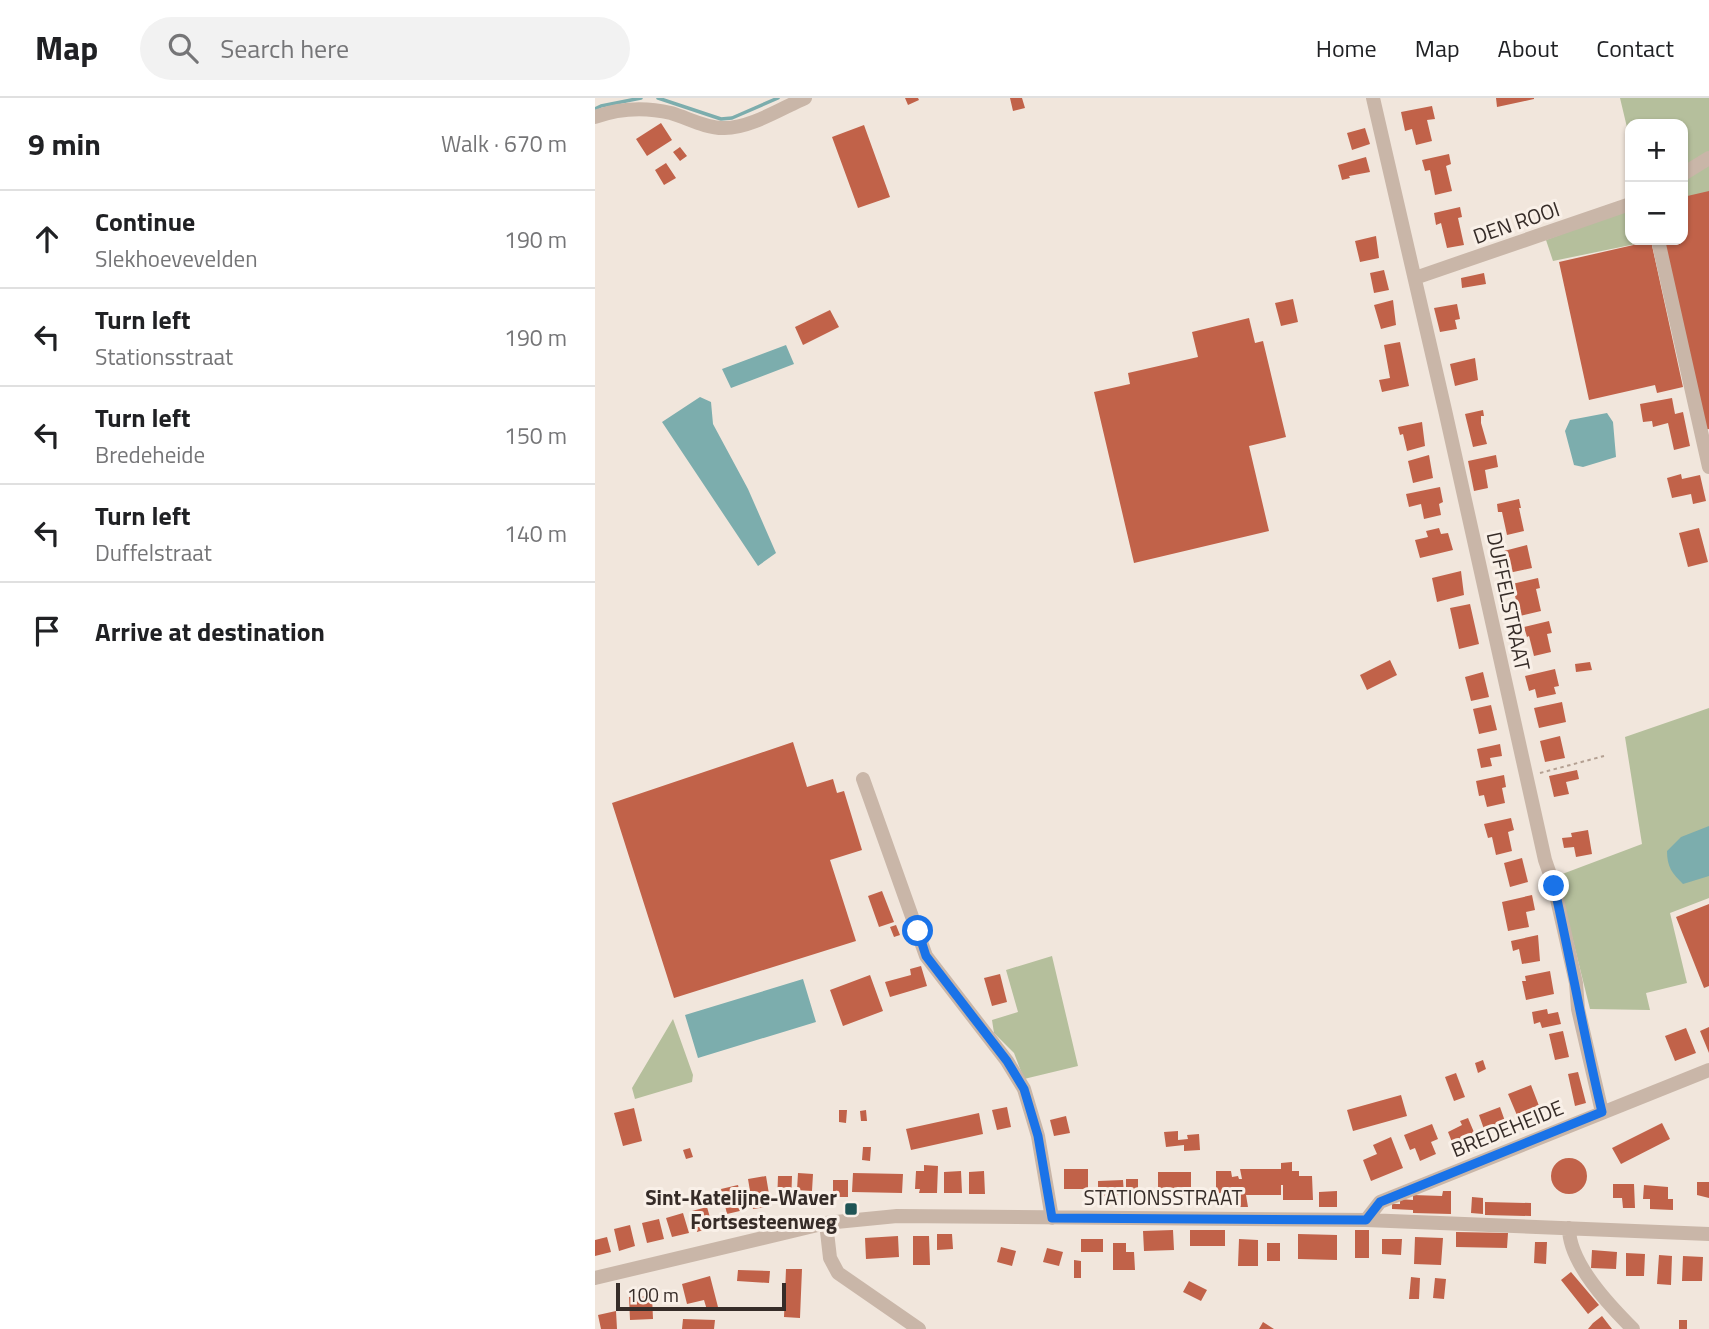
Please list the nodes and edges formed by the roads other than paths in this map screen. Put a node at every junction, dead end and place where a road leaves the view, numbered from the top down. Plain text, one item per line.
1 (805, 98) edge
2 (1373, 98) edge
3 (595, 117) edge
4 (1709, 158) edge
5 (1688, 171) edge
6 (1625, 206) edge
7 (1659, 245) edge
8 (1415, 278) junction
9 (1709, 467) edge
10 (863, 779) dead end
11 (1709, 1070) edge
12 (1602, 1112) junction
13 (1052, 1218) junction
14 (1366, 1220) junction
15 (826, 1223) junction
16 (1569, 1228) junction
17 (1709, 1234) edge
18 (595, 1278) edge
19 (919, 1329) edge
20 (1633, 1329) edge

1 - 3 street
2 - 8 street, DUFFELSTRAAT
4 - 5 street
6 - 8 street, DEN ROOI
7 - 9 street
8 - 12 street, DUFFELSTRAAT
10 - 13 street
11 - 12 street, BREDEHEIDE
12 - 14 street, BREDEHEIDE
13 - 14 street, STATIONSSTRAAT
13 - 15 street, STATIONSSTRAAT
14 - 16 street, STATIONSSTRAAT
15 - 18 street, STATIONSSTRAAT
15 - 19 street
16 - 17 street, STATIONSSTRAAT
16 - 20 street

